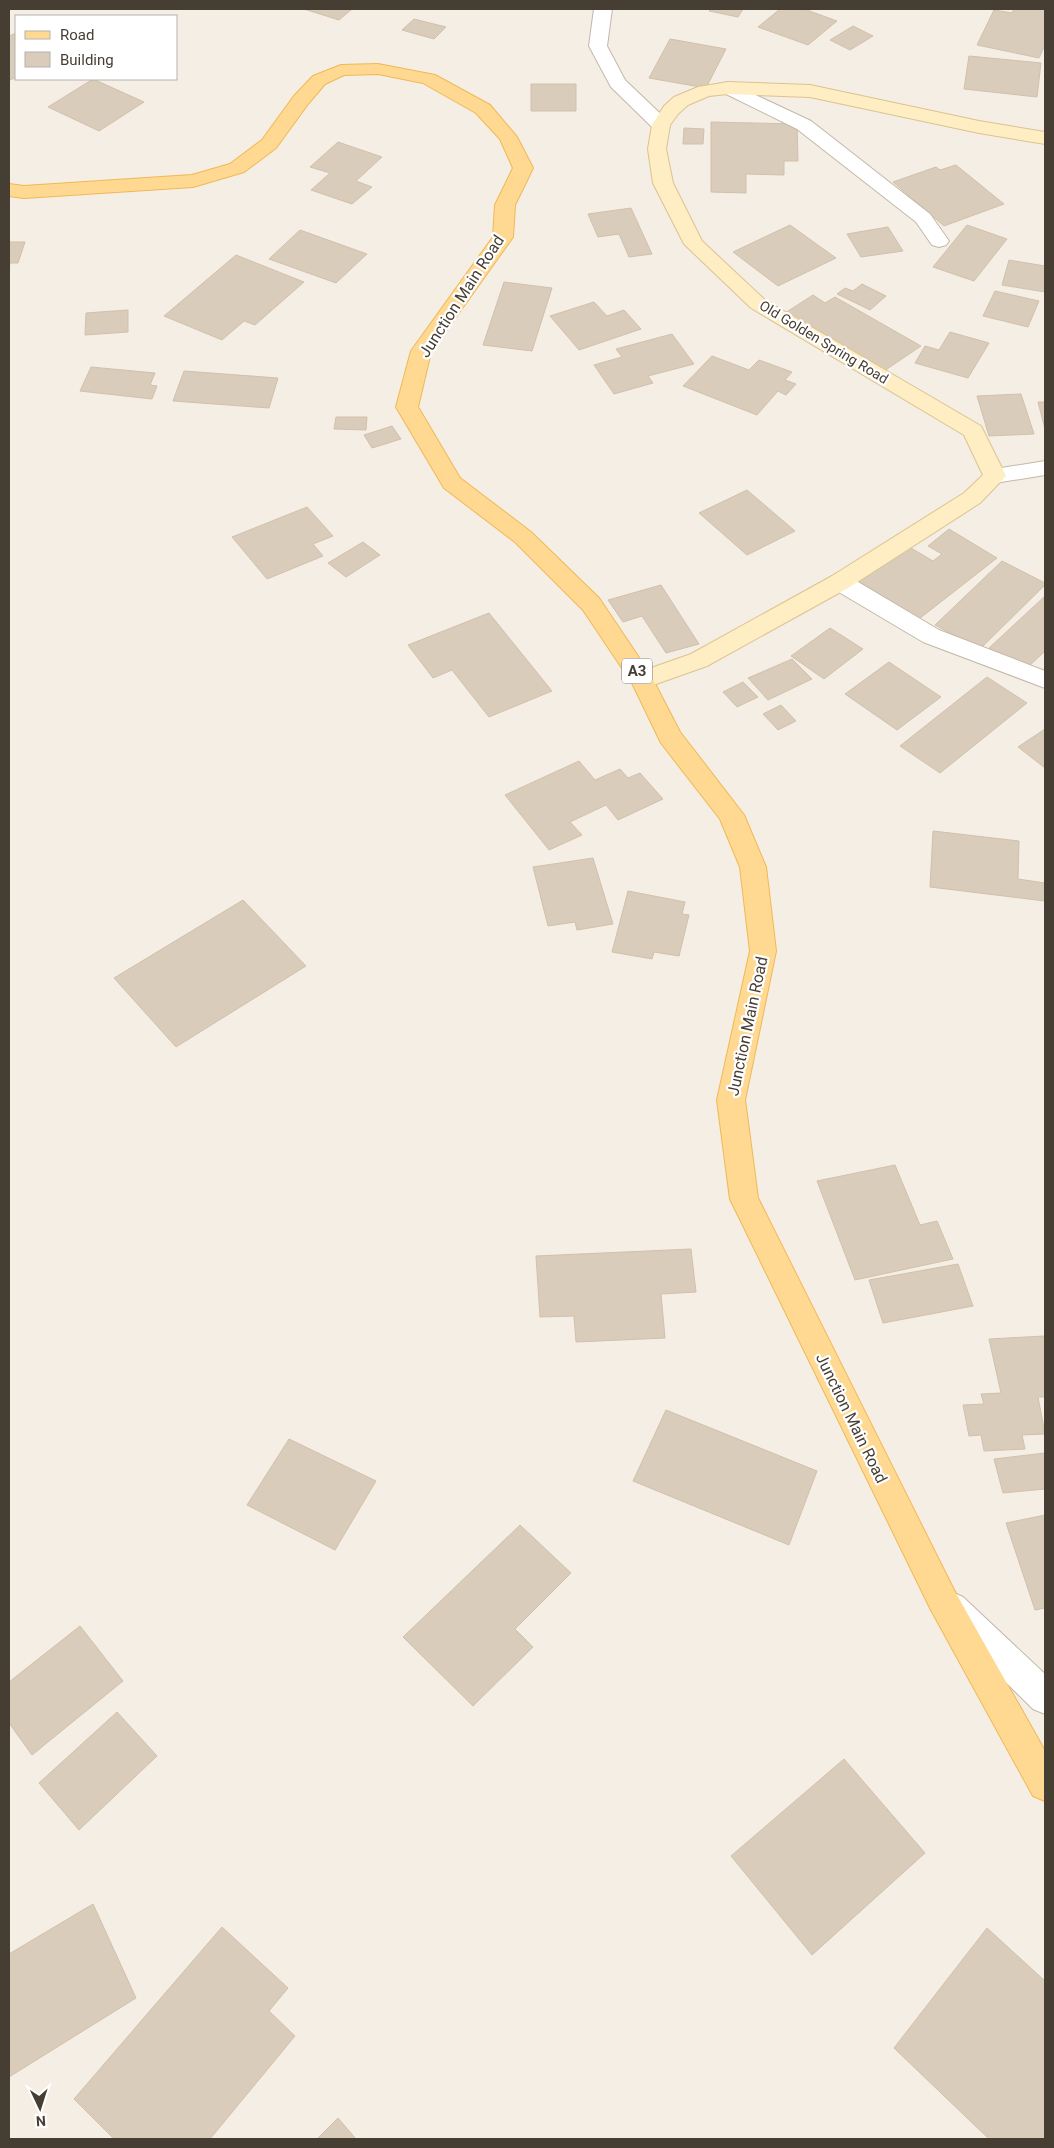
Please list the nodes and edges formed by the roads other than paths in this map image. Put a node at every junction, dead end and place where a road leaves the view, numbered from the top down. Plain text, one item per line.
1 (603, 9) edge
2 (728, 88) junction
3 (661, 125) junction
4 (1045, 138) edge
5 (9, 190) edge
6 (939, 241) dead end
7 (1045, 468) edge
8 (995, 476) junction
9 (840, 582) junction
10 (642, 680) junction
11 (1045, 680) edge
12 (942, 1599) junction
13 (1045, 1696) edge
14 (1045, 1784) edge

1 - 3 street
2 - 3 main road, Old Golden Spring Road
2 - 4 main road, Old Golden Spring Road
2 - 6 street
3 - 8 main road, Old Golden Spring Road
5 - 10 main road, Junction Main Road / A3
7 - 8 street
8 - 9 main road
9 - 10 main road
9 - 11 street
10 - 12 main road, Junction Main Road / A3
12 - 13 street
12 - 14 main road, Junction Main Road / A3

